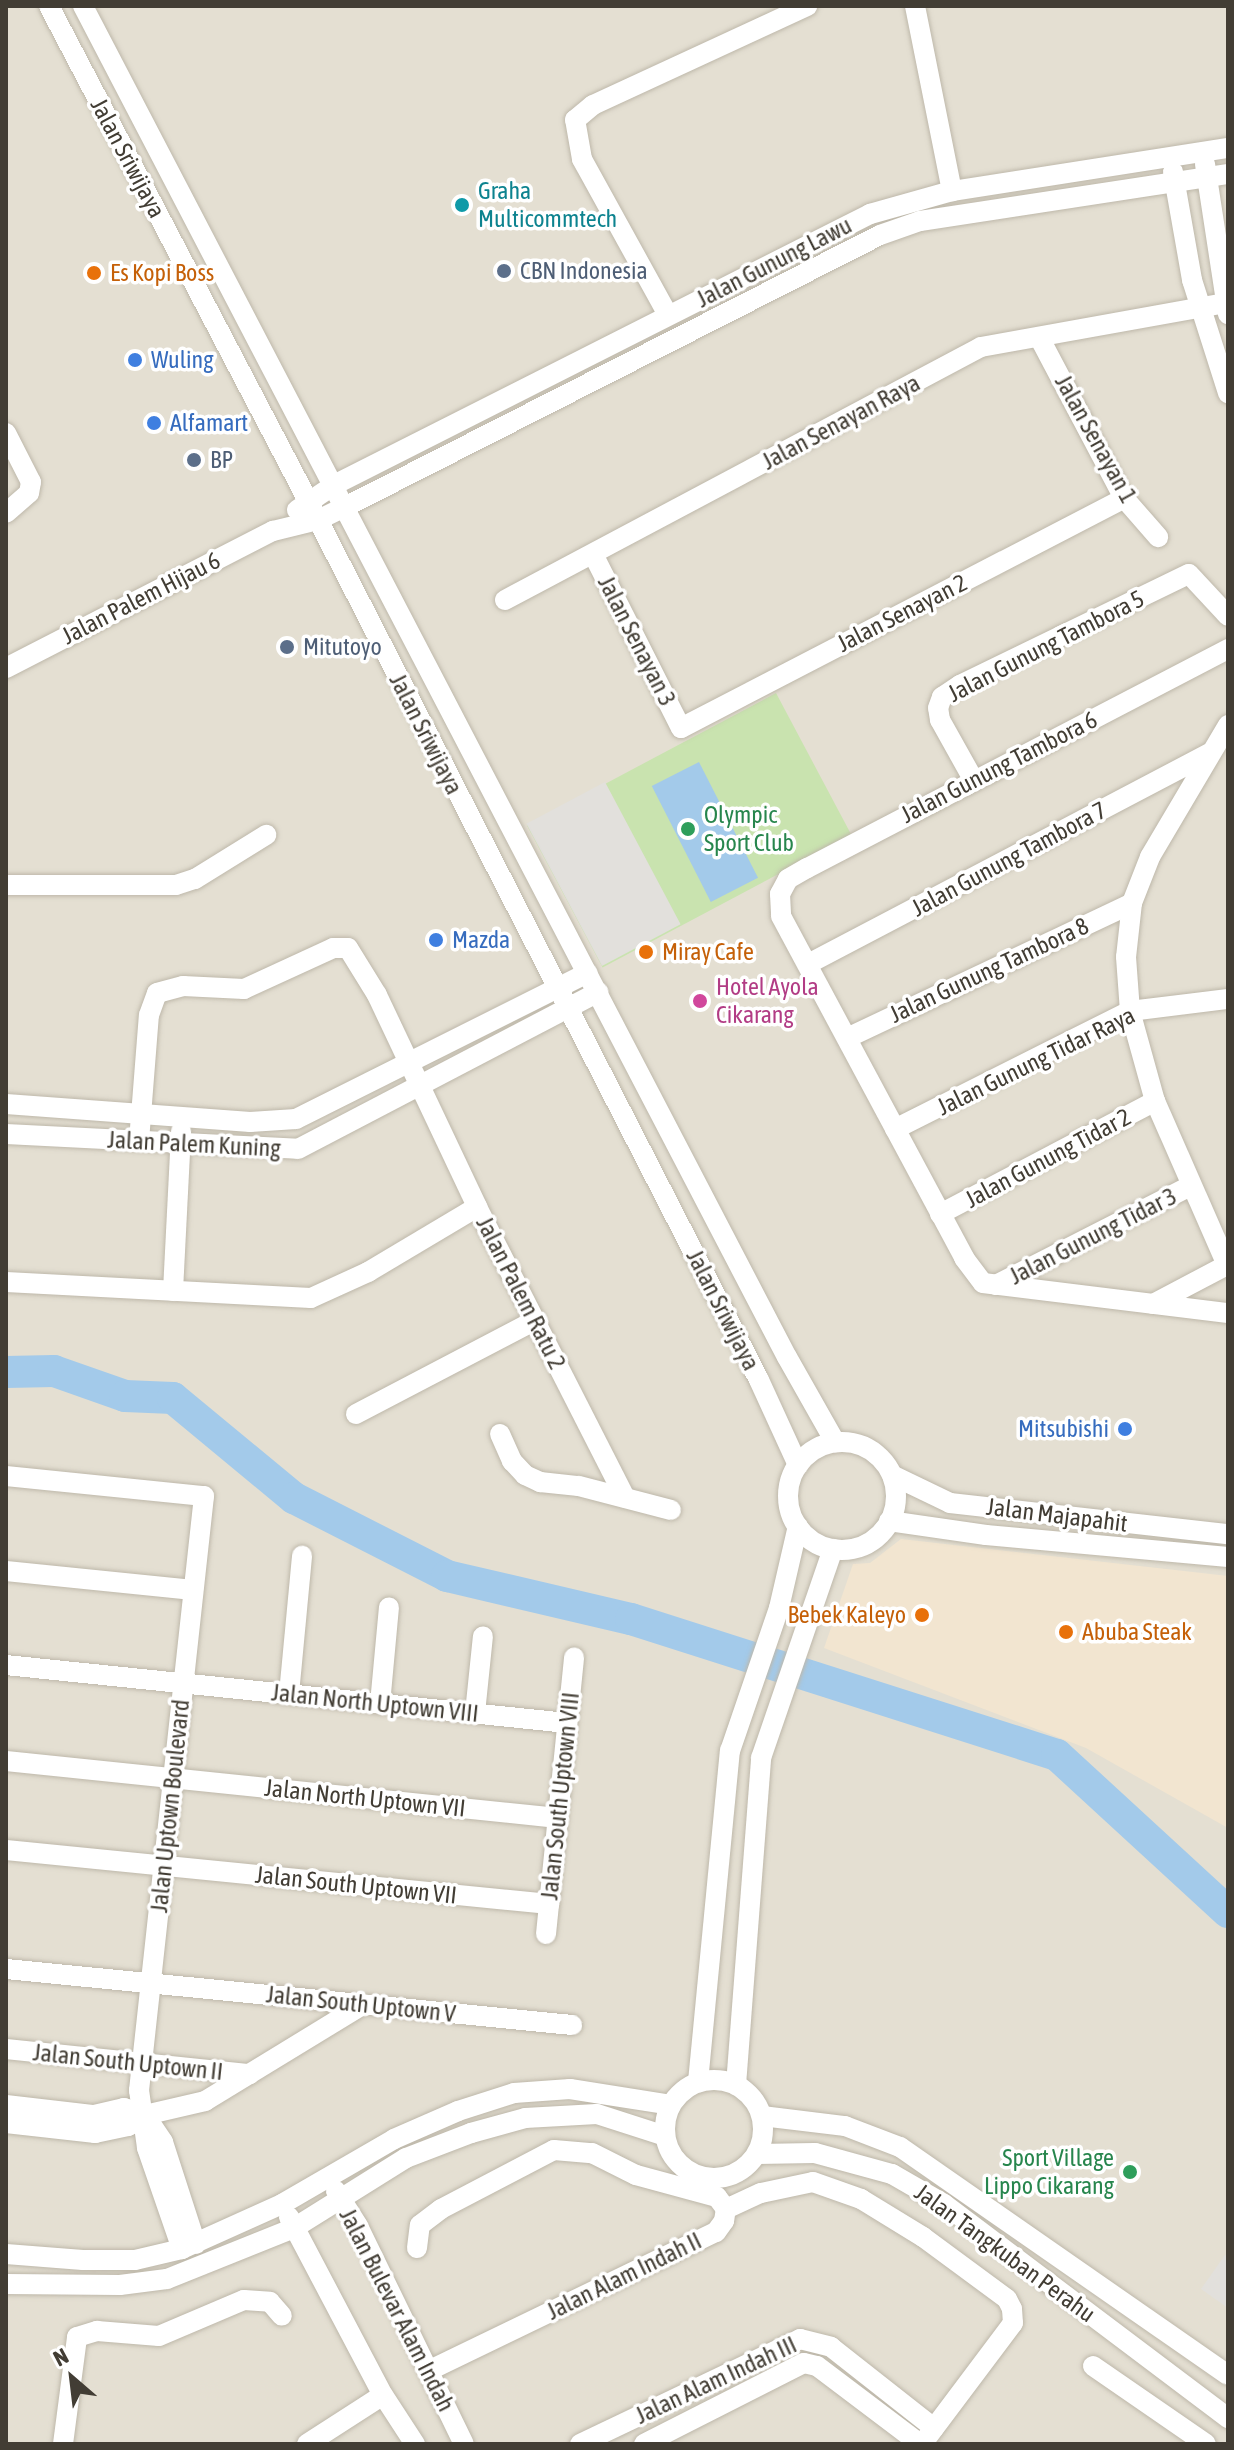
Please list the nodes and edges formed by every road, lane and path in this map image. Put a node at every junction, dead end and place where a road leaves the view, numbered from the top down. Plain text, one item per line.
1 (49, 6) edge
2 (83, 6) edge
3 (807, 6) edge
4 (915, 6) edge
5 (1228, 148) edge
6 (1203, 152) junction
7 (1170, 156) junction
8 (1228, 174) edge
9 (1207, 177) junction
10 (1174, 183) junction
11 (952, 191) junction
12 (1200, 310) junction
13 (1227, 310) edge
14 (668, 315) junction
15 (1039, 337) junction
16 (1228, 393) edge
17 (6, 433) edge
18 (334, 485) junction
19 (1124, 498) junction
20 (306, 500) junction
21 (345, 507) junction
22 (6, 513) edge
23 (318, 520) junction
24 (276, 529) junction
25 (1158, 537) dead end
26 (593, 554) junction
27 (505, 600) dead end
28 (1228, 616) edge
29 (1228, 649) edge
30 (6, 668) edge
31 (1228, 725) edge
32 (681, 728) joint
33 (1210, 753) junction
34 (973, 779) junction
35 (266, 835) dead end
36 (6, 885) edge
37 (1132, 903) junction
38 (808, 964) junction
39 (593, 982) junction
40 (557, 989) junction
41 (1228, 999) edge
42 (567, 1008) junction
43 (1130, 1011) junction
44 (847, 1038) junction
45 (408, 1064) junction
46 (420, 1087) junction
47 (1155, 1101) junction
48 (6, 1104) edge
49 (140, 1114) junction
50 (181, 1118) junction
51 (895, 1129) junction
52 (6, 1134) edge
53 (139, 1141) junction
54 (181, 1143) junction
55 (1190, 1186) junction
56 (477, 1207) junction
57 (940, 1214) junction
58 (1228, 1266) edge
59 (6, 1282) edge
60 (996, 1285) junction
61 (173, 1291) junction
62 (1153, 1304) junction
63 (1228, 1313) edge
64 (536, 1320) junction
65 (356, 1414) dead end
66 (500, 1434) dead end
67 (835, 1442) junction
68 (798, 1465) junction
69 (892, 1475) junction
70 (6, 1476) edge
71 (625, 1497) junction
72 (671, 1510) dead end
73 (889, 1521) junction
74 (798, 1526) junction
75 (1228, 1534) edge
76 (833, 1549) junction
77 (302, 1556) dead end
78 (1228, 1557) edge
79 (6, 1571) edge
80 (193, 1590) junction
81 (389, 1607) dead end
82 (483, 1636) dead end
83 (574, 1657) dead end
84 (6, 1665) edge
85 (183, 1683) junction
86 (289, 1694) junction
87 (380, 1704) junction
88 (475, 1713) junction
89 (567, 1723) junction
90 (6, 1761) edge
91 (173, 1779) junction
92 (558, 1818) junction
93 (6, 1850) edge
94 (163, 1865) junction
95 (549, 1904) junction
96 (546, 1934) dead end
97 (6, 1969) edge
98 (150, 1983) junction
99 (364, 2004) junction
100 (572, 2025) dead end
101 (6, 2049) edge
102 (142, 2063) junction
103 (250, 2074) junction
104 (698, 2082) junction
105 (736, 2085) junction
106 (6, 2105) edge
107 (671, 2105) junction
108 (145, 2115) junction
109 (762, 2116) junction
110 (6, 2123) edge
111 (665, 2136) junction
112 (757, 2154) junction
113 (324, 2181) junction
114 (342, 2199) junction
115 (282, 2204) junction
116 (726, 2209) junction
117 (294, 2228) junction
118 (189, 2246) junction
119 (417, 2248) dead end
120 (6, 2254) edge
121 (6, 2284) edge
122 (282, 2316) dead end
123 (809, 2339) junction
124 (804, 2363) junction
125 (1093, 2366) dead end
126 (428, 2371) junction
127 (1228, 2375) edge
128 (383, 2395) junction
129 (1228, 2418) edge
130 (925, 2439) edge
131 (63, 2444) edge
132 (307, 2444) edge
133 (415, 2444) edge
134 (464, 2444) edge
135 (580, 2444) edge
136 (644, 2444) edge
137 (1206, 2444) edge

1 - 20 street, Jalan Sriwijaya
2 - 18 street, Jalan Sriwijaya
3 - 14 street
4 - 11 street
5 - 6 street, Jalan Gunung Lawu
6 - 7 street, Jalan Gunung Lawu
6 - 9 street
7 - 10 street
7 - 11 street, Jalan Gunung Lawu
8 - 9 street, Jalan Gunung Lawu
9 - 10 street, Jalan Gunung Lawu
9 - 13 street
10 - 12 street
10 - 21 street, Jalan Gunung Lawu
11 - 14 street, Jalan Gunung Lawu
12 - 13 street, Jalan Senayan Raya
12 - 15 street, Jalan Senayan Raya
12 - 16 street
14 - 18 street, Jalan Gunung Lawu
15 - 19 street, Jalan Senayan 1
15 - 26 street, Jalan Senayan Raya
17 - 22 street
18 - 20 street, Jalan Gunung Lawu
18 - 21 street, Jalan Sriwijaya
19 - 25 street, Jalan Senayan 1
19 - 32 street, Jalan Senayan 2
20 - 23 street, Jalan Sriwijaya
20 - 24 street, Jalan Gunung Lawu
21 - 23 street, Jalan Gunung Lawu
21 - 39 street, Jalan Sriwijaya
23 - 24 street, Jalan Gunung Lawu
23 - 40 street, Jalan Sriwijaya
24 - 30 street, Jalan Palem Hijau 6
26 - 27 street, Jalan Senayan Raya
26 - 32 street, Jalan Senayan 3
28 - 34 street, Jalan Gunung Tambora 5
29 - 34 street, Jalan Gunung Tambora 6
31 - 33 street
33 - 37 street
33 - 38 street, Jalan Gunung Tambora 7
34 - 38 street, Jalan Gunung Tambora 6
35 - 36 street
37 - 43 street
37 - 44 street, Jalan Gunung Tambora 8
38 - 44 street
39 - 40 street, Jalan Palem Kuning
39 - 42 street, Jalan Palem Kuning
39 - 67 street, Jalan Sriwijaya
40 - 42 street, Jalan Sriwijaya
40 - 45 street, Jalan Palem Kuning
41 - 43 street, Jalan Gunung Tidar Raya
42 - 46 street, Jalan Palem Kuning
42 - 68 street, Jalan Sriwijaya
43 - 47 street
43 - 51 street, Jalan Gunung Tidar Raya
44 - 51 street
45 - 46 street, Jalan Palem Ratu 2
45 - 49 street, Jalan Palem Ratu 2
45 - 50 street, Jalan Palem Kuning
46 - 54 street, Jalan Palem Kuning
46 - 56 street, Jalan Palem Ratu 2
47 - 55 street
47 - 57 street, Jalan Gunung Tidar 2
48 - 49 street, Jalan Palem Kuning
49 - 50 street, Jalan Palem Kuning
49 - 53 street
50 - 54 street
51 - 57 street
52 - 53 street, Jalan Palem Kuning
53 - 54 street, Jalan Palem Kuning
54 - 61 street
55 - 58 street
55 - 60 street, Jalan Gunung Tidar 3
56 - 61 street
56 - 64 street, Jalan Palem Ratu 2
57 - 60 street
58 - 62 street
59 - 61 street
60 - 62 street
62 - 63 street
64 - 65 street
64 - 71 street, Jalan Palem Ratu 2
66 - 71 street
67 - 68 street
67 - 69 street
68 - 74 street
69 - 73 street
69 - 75 street, Jalan Majapahit
70 - 80 street, Jalan Uptown Boulevard
71 - 72 street
73 - 76 street
73 - 78 street, Jalan Majapahit
74 - 76 street
74 - 104 street
76 - 105 street
77 - 86 street
79 - 80 street
80 - 85 street, Jalan Uptown Boulevard
81 - 87 street
82 - 88 street
83 - 89 street, Jalan South Uptown VIII
84 - 85 street, Jalan North Uptown VIII
85 - 86 street, Jalan North Uptown VIII
85 - 91 street, Jalan Uptown Boulevard
86 - 87 street, Jalan North Uptown VIII
87 - 88 street, Jalan North Uptown VIII
88 - 89 street, Jalan North Uptown VIII
89 - 92 street, Jalan South Uptown VIII
90 - 91 street, Jalan North Uptown VII
91 - 92 street, Jalan North Uptown VII
91 - 94 street, Jalan Uptown Boulevard
92 - 95 street, Jalan South Uptown VIII
93 - 94 street, Jalan South Uptown VII
94 - 95 street, Jalan South Uptown VII
94 - 98 street, Jalan Uptown Boulevard
95 - 96 street, Jalan South Uptown VIII
97 - 98 street, Jalan South Uptown V
98 - 99 street, Jalan South Uptown V
98 - 102 street, Jalan Uptown Boulevard
99 - 100 street, Jalan South Uptown V
99 - 103 street
101 - 102 street, Jalan South Uptown II
102 - 103 street, Jalan South Uptown II
102 - 108 street, Jalan Uptown Boulevard
103 - 108 street
104 - 105 street
104 - 107 street
105 - 109 street
106 - 108 street
107 - 111 street
107 - 113 street
108 - 110 street
108 - 118 street
109 - 112 street
109 - 127 street, Jalan Tangkuban Perahu
111 - 112 street
111 - 114 street
112 - 129 street, Jalan Tangkuban Perahu
113 - 114 street, Jalan Bulevar Alam Indah
113 - 115 street
114 - 117 street
114 - 126 street, Jalan Bulevar Alam Indah
115 - 117 street
115 - 118 street
116 - 119 street
116 - 126 street, Jalan Alam Indah II
116 - 130 street, Jalan Alam Indah II
117 - 121 street
117 - 128 street
118 - 120 street
122 - 131 street
123 - 124 street, Jalan Alam Indah III
123 - 130 street, Jalan Alam Indah III
123 - 135 street, Jalan Alam Indah III
124 - 130 street, Jalan Alam Indah III
124 - 136 street, Jalan Alam Indah III
125 - 137 street
126 - 134 street, Jalan Bulevar Alam Indah
128 - 132 street
128 - 133 street

